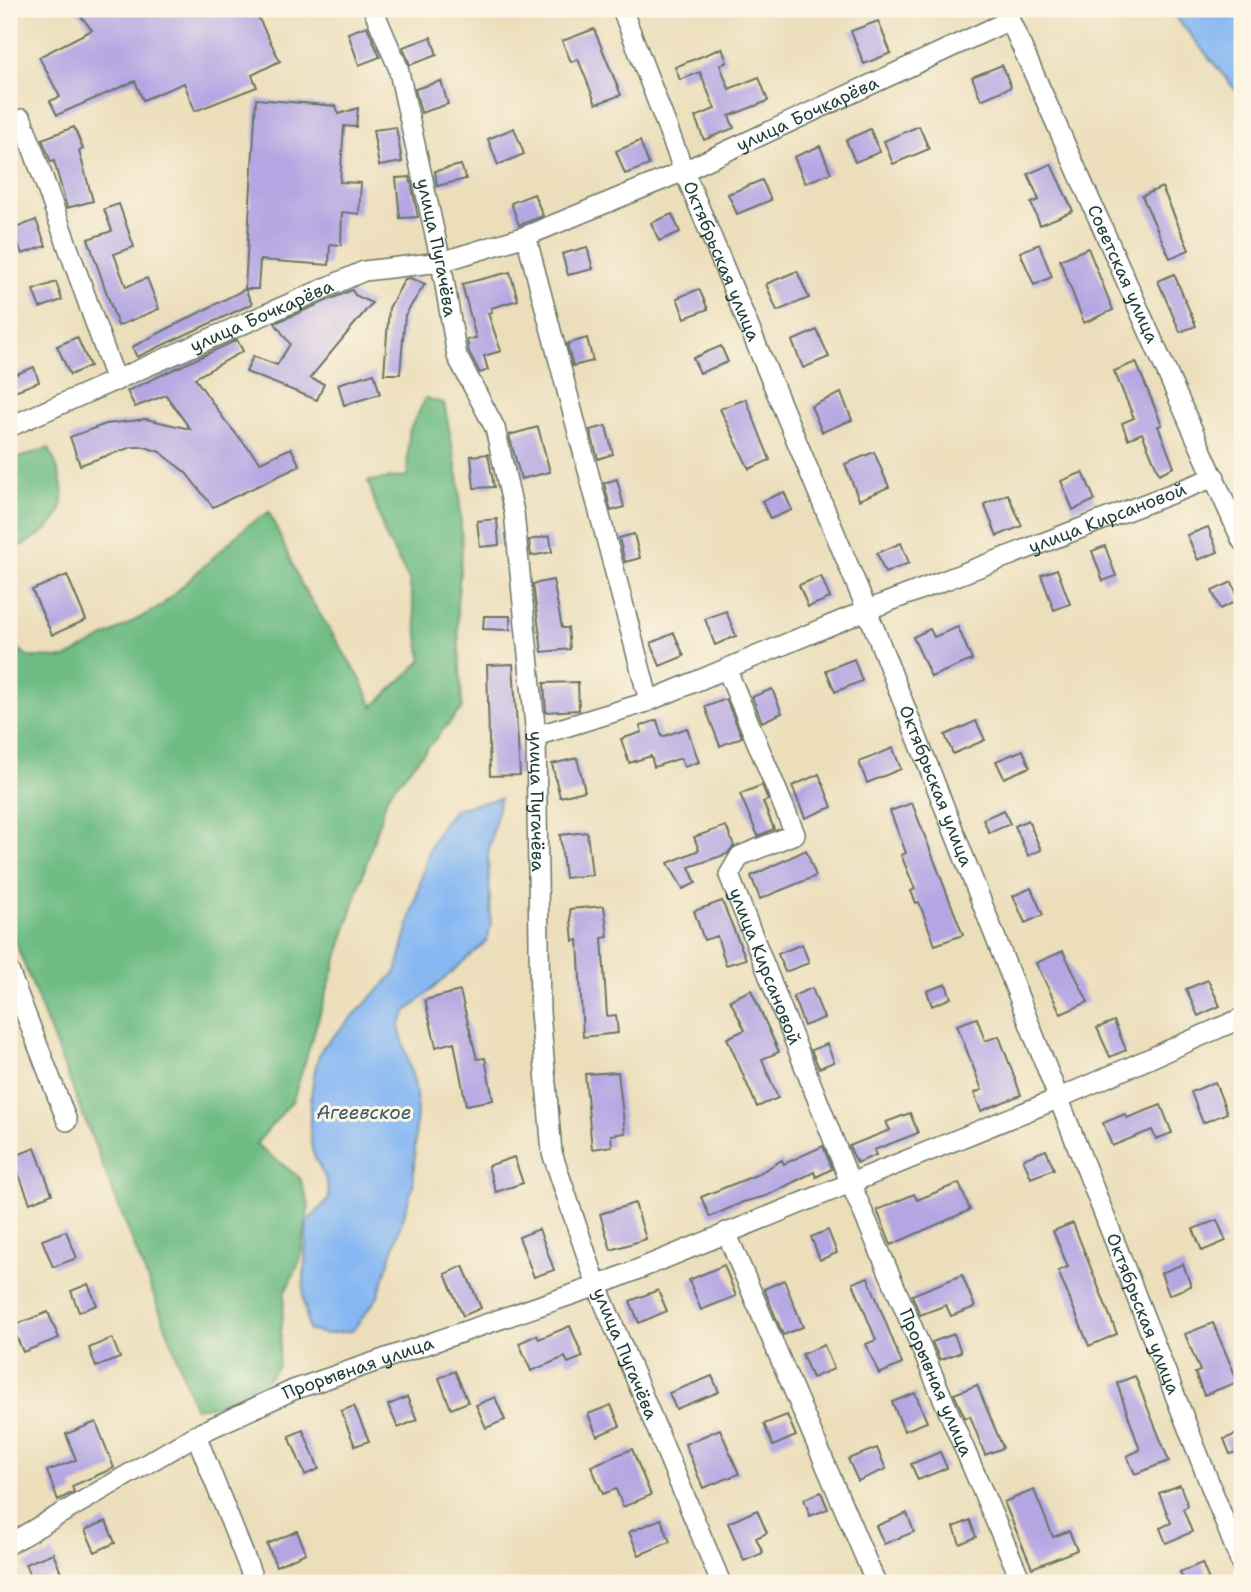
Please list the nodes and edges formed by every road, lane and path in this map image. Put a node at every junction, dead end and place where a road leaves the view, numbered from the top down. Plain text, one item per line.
1 (373, 9) edge
2 (622, 9) edge
3 (1007, 14) edge
4 (22, 119) dead end
5 (684, 171) junction
6 (526, 236) junction
7 (441, 262) junction
8 (116, 381) junction
9 (9, 427) edge
10 (1215, 477) junction
11 (1242, 541) edge
12 (867, 610) junction
13 (727, 670) junction
14 (649, 701) junction
15 (536, 736) junction
16 (11, 983) edge
17 (1242, 1018) edge
18 (1056, 1099) junction
19 (67, 1121) dead end
20 (850, 1182) junction
21 (726, 1232) junction
22 (597, 1286) junction
23 (196, 1435) junction
24 (9, 1544) edge
25 (1242, 1566) edge
26 (255, 1583) edge
27 (721, 1583) edge
28 (876, 1583) edge
29 (1022, 1583) edge

1 - 7 street, улица Пугачёва
2 - 5 street, Октябрьская улица
3 - 5 street, улица Бочкарёва
3 - 10 street, Советская улица
4 - 8 street
5 - 6 street, улица Бочкарёва
5 - 12 street, Октябрьская улица
6 - 7 street, улица Бочкарёва
6 - 14 street
7 - 8 street, улица Бочкарёва
7 - 15 street, улица Пугачёва
8 - 9 street, улица Бочкарёва
10 - 11 street, Советская улица
10 - 12 street, улица Кирсановой
12 - 13 street, улица Кирсановой
12 - 18 street, Октябрьская улица
13 - 14 street, улица Кирсановой
13 - 20 street, улица Кирсановой
14 - 15 street, улица Кирсановой
15 - 22 street, улица Пугачёва
16 - 19 street
17 - 18 street, Прорывная улица
18 - 20 street, Прорывная улица
18 - 25 street, Октябрьская улица
20 - 21 street, Прорывная улица
20 - 29 street, Прорывная улица
21 - 22 street, Прорывная улица
21 - 28 street
22 - 23 street, Прорывная улица
22 - 27 street, улица Пугачёва
23 - 24 street, Прорывная улица
23 - 26 street

